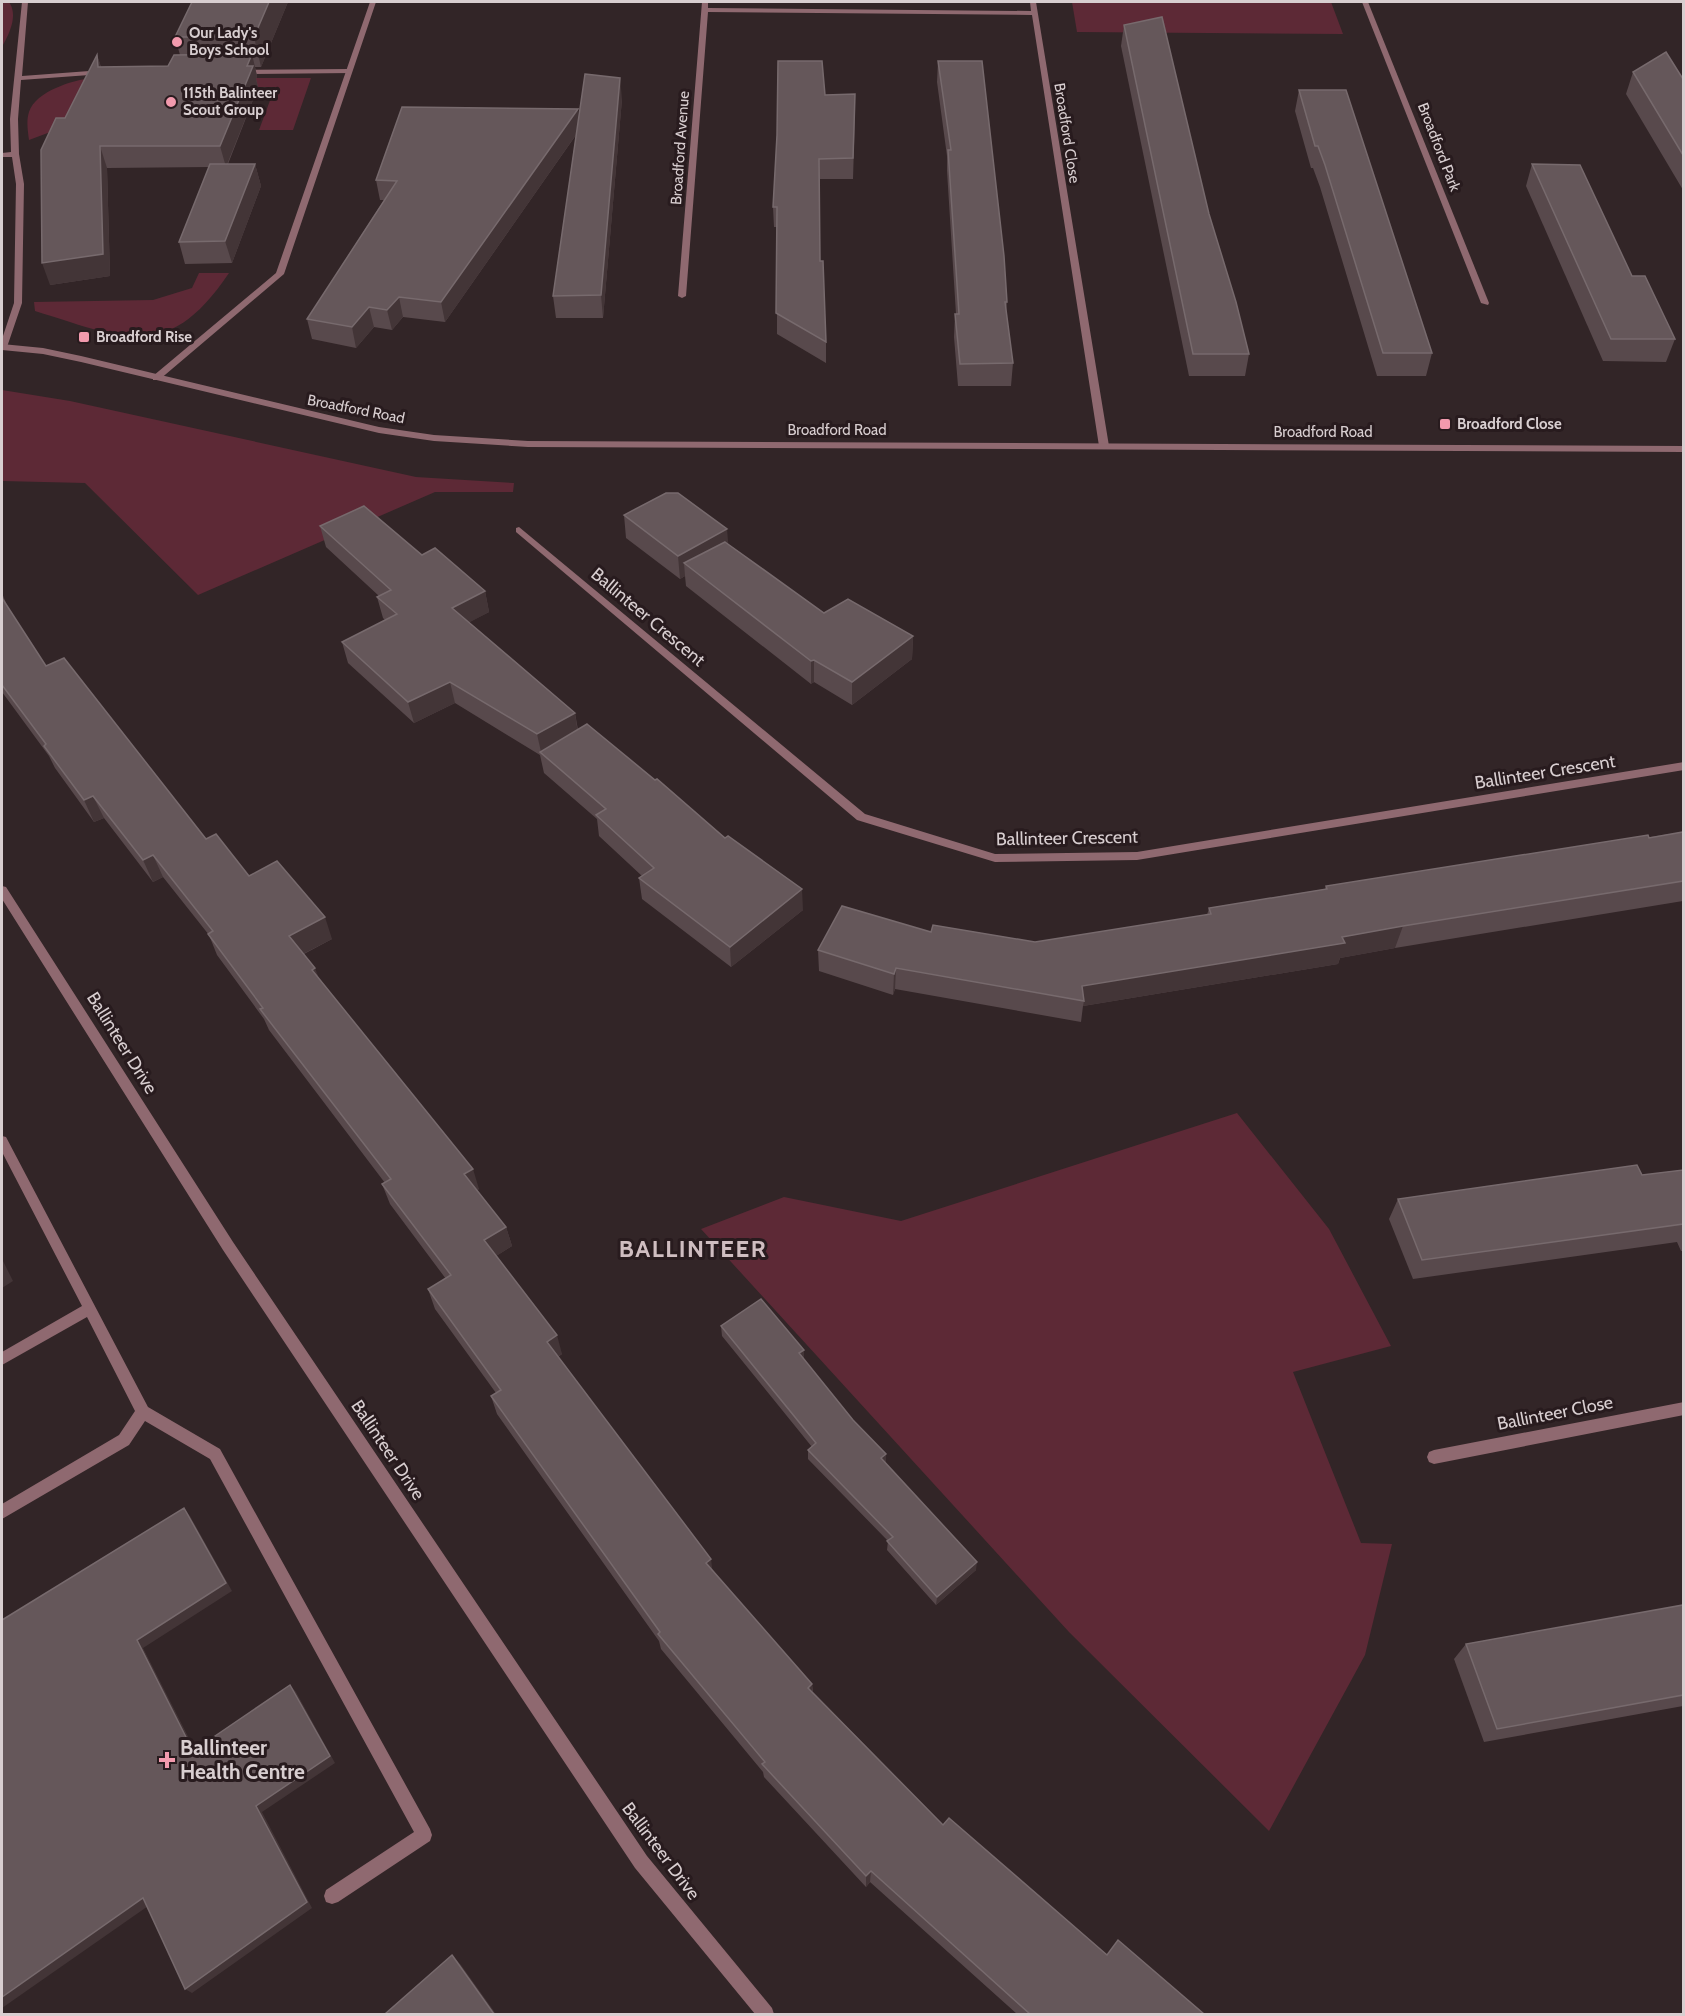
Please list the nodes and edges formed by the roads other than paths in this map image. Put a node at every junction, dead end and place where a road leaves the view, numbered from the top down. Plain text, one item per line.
1 (25, 2) edge
2 (373, 2) edge
3 (1033, 2) edge
4 (1365, 2) edge
5 (704, 6) edge
6 (1035, 13) junction
7 (349, 71) junction
8 (111, 72) edge
9 (229, 72) edge
10 (17, 78) junction
11 (15, 154) junction
12 (2, 156) edge
13 (682, 296) dead end
14 (1485, 303) dead end
15 (2, 347) edge
16 (156, 378) junction
17 (1104, 446) junction
18 (1683, 449) edge
19 (519, 530) dead end
20 (1683, 766) edge
21 (2, 890) edge
22 (2, 1141) edge
23 (90, 1308) junction
24 (2, 1359) edge
25 (1683, 1408) edge
26 (143, 1412) junction
27 (1434, 1457) dead end
28 (2, 1512) edge
29 (332, 1896) dead end
30 (766, 2014) edge

1 - 10 street
2 - 7 street
3 - 6 street, Broadford Close
4 - 14 street, Broadford Park
5 - 6 street
5 - 13 street, Broadford Avenue
6 - 17 street, Broadford Close
7 - 9 street
7 - 16 street
8 - 10 street
10 - 11 street
11 - 12 street
11 - 15 street
15 - 16 street, Broadford Road
16 - 17 street, Broadford Road
17 - 18 street, Broadford Road
19 - 20 street, Ballinteer Crescent
21 - 30 street, Ballinteer Drive
22 - 23 street
23 - 24 street
23 - 26 street
25 - 27 street, Ballinteer Close
26 - 28 street
26 - 29 street

